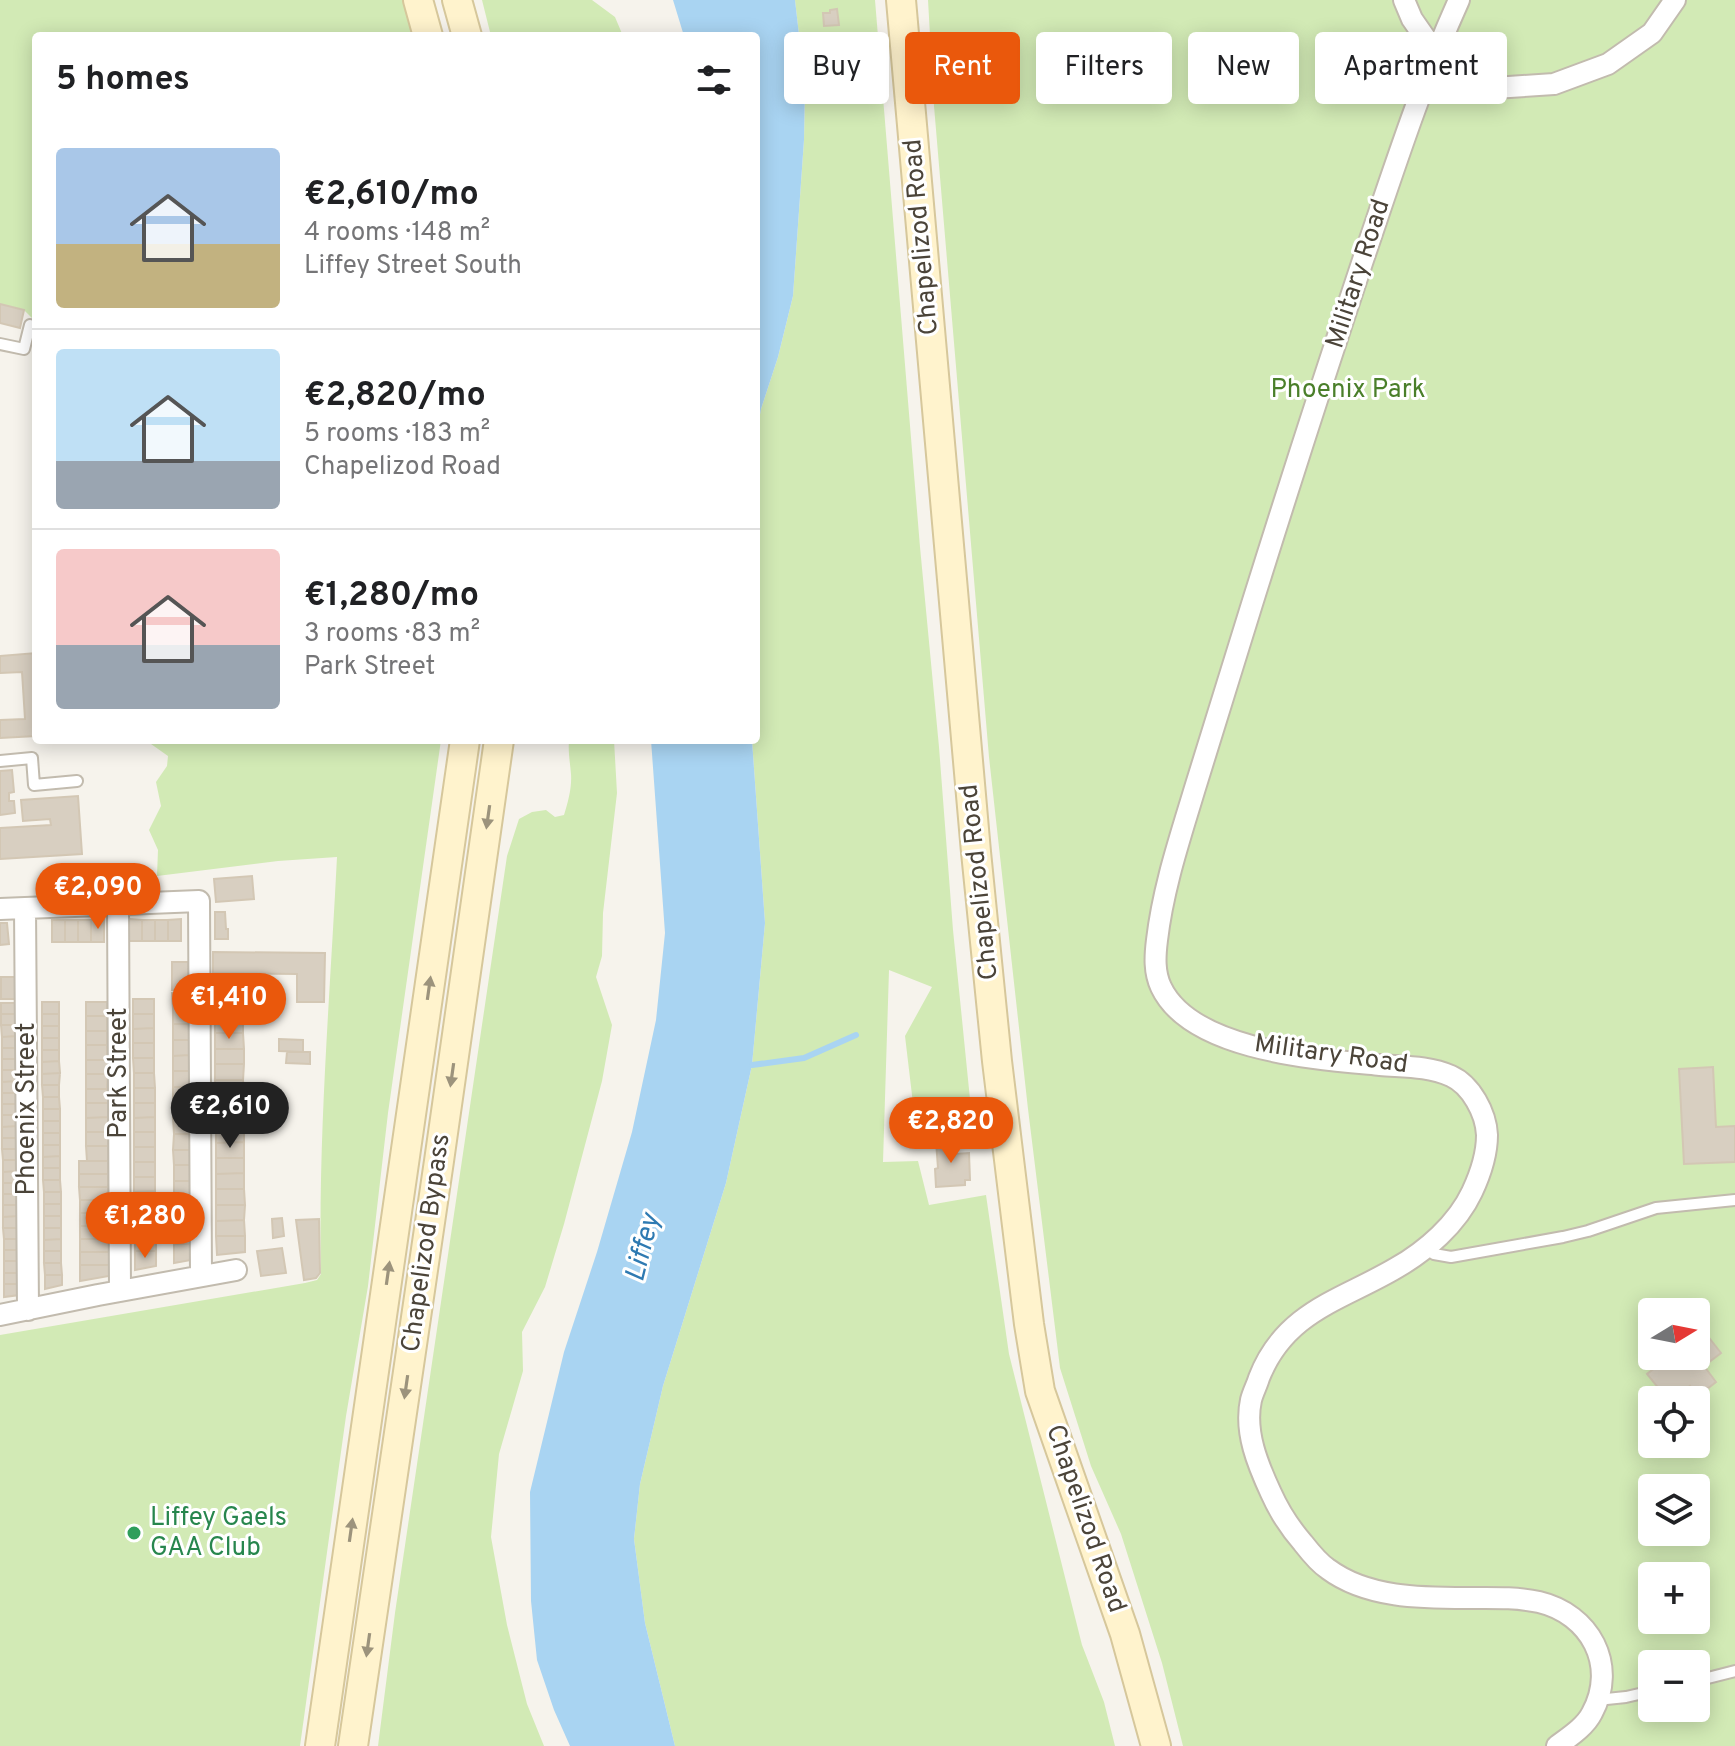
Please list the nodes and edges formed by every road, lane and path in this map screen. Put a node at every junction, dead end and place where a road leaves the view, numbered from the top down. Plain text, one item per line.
1 (418, 0) edge
2 (457, 0) edge
3 (901, 0) edge
4 (1404, 0) edge
5 (1459, 0) edge
6 (1675, 0) edge
7 (427, 32) edge
8 (466, 32) edge
9 (1421, 32) edge
10 (1444, 32) edge
11 (1507, 87) edge
12 (1416, 104) edge
13 (30, 325) dead end
14 (0, 344) edge
15 (464, 744) edge
16 (498, 744) edge
17 (0, 761) edge
18 (77, 781) dead end
19 (118, 904) junction
20 (25, 908) junction
21 (0, 909) edge
22 (1735, 1200) edge
23 (1425, 1248) junction
24 (236, 1270) dead end
25 (201, 1276) junction
26 (120, 1291) junction
27 (28, 1310) junction
28 (0, 1315) edge
29 (1735, 1671) edge
30 (1710, 1677) edge
31 (1638, 1694) edge
32 (1597, 1700) junction
33 (320, 1746) edge
34 (353, 1746) edge
35 (1156, 1746) edge
36 (1557, 1746) edge

1 - 7 main road
2 - 8 main road
3 - 35 main road, Chapelizod Road
4 - 9 street
5 - 10 street, Military Road
6 - 11 street
12 - 23 street, Military Road
13 - 14 lane
33 -> 15 main road, Chapelizod Bypass
16 -> 34 main road, Chapelizod Bypass
17 - 18 lane
19 - 20 street
19 - 25 street
19 - 26 street, Park Street
20 - 21 street
20 - 27 street, Phoenix Street
22 - 23 lane
23 - 32 street, Military Road
24 - 25 street
25 - 26 street
26 - 27 street
27 - 28 street
29 - 30 lane
31 - 32 lane
32 - 36 street

